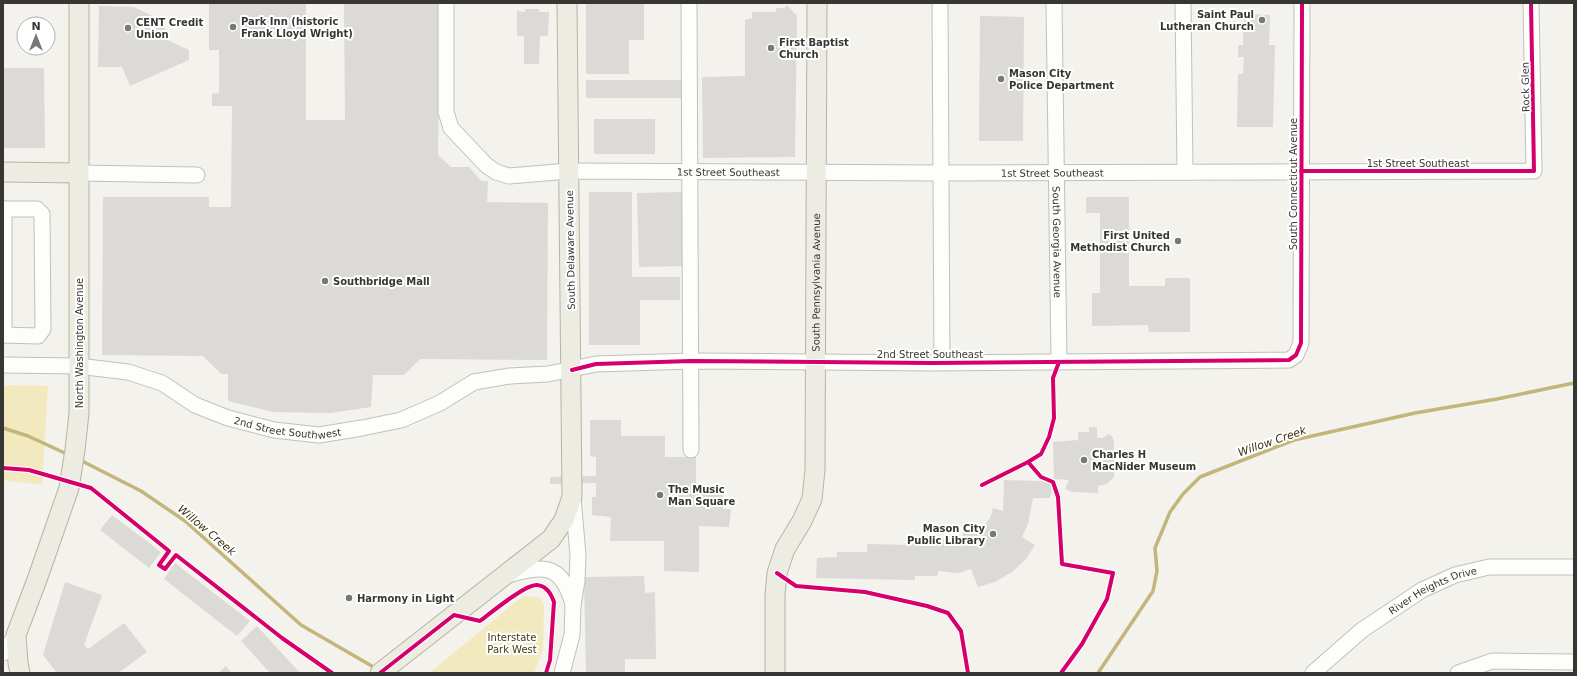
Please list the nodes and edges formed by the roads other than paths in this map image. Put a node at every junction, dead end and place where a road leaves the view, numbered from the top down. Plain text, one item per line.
1 (79, 3) edge
2 (446, 3) edge
3 (567, 3) edge
4 (690, 3) edge
5 (817, 3) edge
6 (940, 3) edge
7 (1054, 3) edge
8 (1183, 3) edge
9 (1302, 3) edge
10 (1531, 3) edge
11 (570, 171) junction
12 (1301, 171) junction
13 (1534, 171) joint
14 (3, 172) edge
15 (690, 172) junction
16 (1056, 172) junction
17 (1185, 172) junction
18 (79, 173) junction
19 (817, 173) junction
20 (941, 173) junction
21 (197, 175) dead end
22 (4, 209) edge
23 (4, 335) edge
24 (1289, 360) joint
25 (816, 361) junction
26 (691, 362) junction
27 (942, 362) junction
28 (1058, 362) junction
29 (3, 365) edge
30 (78, 366) junction
31 (572, 370) junction
32 (691, 450) dead end
33 (572, 498) junction
34 (1574, 567) edge
35 (504, 576) junction
36 (573, 605) junction
37 (16, 634) junction
38 (3, 653) edge
39 (1574, 662) edge
40 (20, 673) edge
41 (380, 673) edge
42 (562, 673) edge
43 (775, 673) edge
44 (1313, 673) edge
45 (1458, 673) edge

1 - 18 main road, North Washington Avenue
2 - 11 street, 1st Street Southeast
3 - 11 main road, South Delaware Avenue
4 - 15 street
5 - 19 main road, South Pennsylvania Avenue
6 - 20 street
7 - 16 street, South Georgia Avenue
8 - 17 street
9 - 12 street, South Connecticut Avenue
10 - 13 street, Rock Glen
11 - 15 street, 1st Street Southeast
11 - 31 main road, South Delaware Avenue
12 - 13 street, 1st Street Southeast
12 - 17 street, 1st Street Southeast
12 - 24 street, South Connecticut Avenue
14 - 18 main road
15 - 19 street, 1st Street Southeast
15 - 26 street
16 - 17 street, 1st Street Southeast
16 - 20 street, 1st Street Southeast
16 - 28 street, South Georgia Avenue
18 - 21 street
18 - 30 main road, North Washington Avenue
19 - 20 street, 1st Street Southeast
19 - 25 main road, South Pennsylvania Avenue
20 - 27 street
22 - 23 street
22 - 23 street
24 - 28 street, 2nd Street Southeast
25 - 26 street, 2nd Street Southeast
25 - 27 street, 2nd Street Southeast
25 - 43 main road, South Pennsylvania Avenue
26 - 31 street, 2nd Street Southeast
26 - 32 street
27 - 28 street, 2nd Street Southeast
29 - 30 street, 2nd Street Southwest
30 - 31 street, 2nd Street Southwest
30 - 37 main road, North Washington Avenue
31 - 33 main road, South Delaware Avenue
33 - 35 main road, South Delaware Avenue
33 - 36 street, South Delaware Avenue
34 - 44 street, River Heights Drive
35 - 36 street, South Delaware Avenue
35 - 41 main road
36 - 42 street, South Delaware Avenue
37 - 38 street
37 - 40 main road, North Washington Avenue
39 - 45 street

